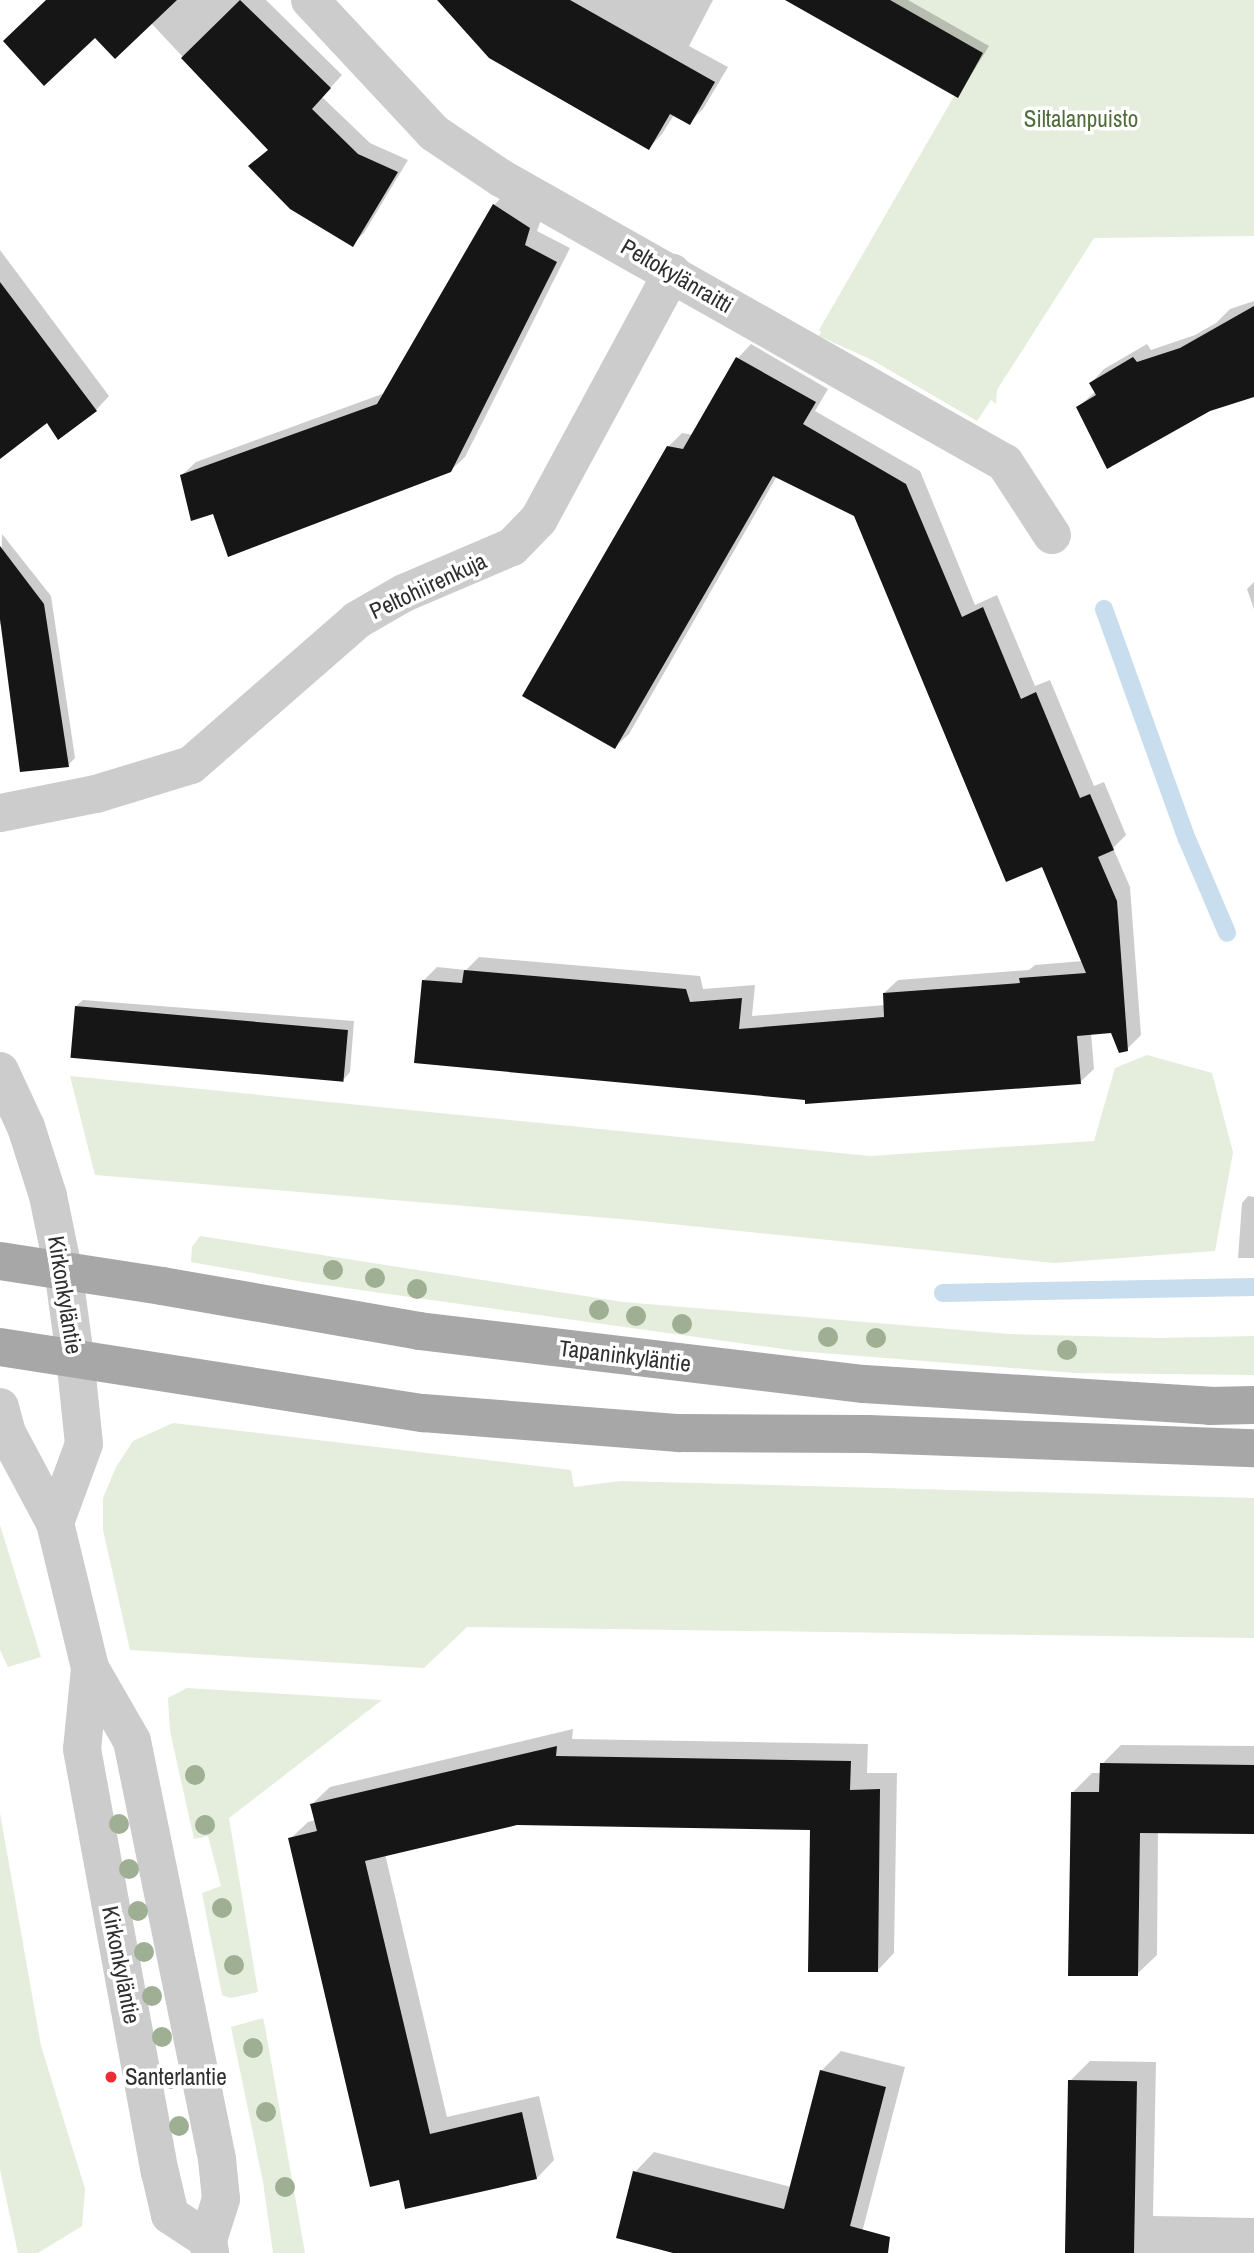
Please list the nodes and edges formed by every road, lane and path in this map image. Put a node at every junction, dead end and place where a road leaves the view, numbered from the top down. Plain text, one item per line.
1 (310, 0) edge
2 (671, 272) junction
3 (1052, 535) dead end
4 (0, 813) edge
5 (0, 1071) edge
6 (0, 1261) edge
7 (63, 1269) junction
8 (0, 1347) edge
9 (75, 1357) junction
10 (1254, 1405) edge
11 (0, 1407) edge
12 (1254, 1448) edge
13 (55, 1523) junction
14 (90, 1668) junction
15 (209, 2247) edge
16 (172, 2253) edge

1 - 2 street, Peltokylänraitti
2 - 3 street, Peltokylänraitti
2 - 4 street, Peltohiirenkuja
5 - 7 street, Kirkonkyläntie
6 - 7 main road, Tapaninkyläntie
7 - 9 street, Kirkonkyläntie
7 - 10 main road, Tapaninkyläntie
8 - 9 main road
9 - 12 main road
9 - 13 street, Kirkonkyläntie
11 - 13 street, Kirkonkyläntie
13 - 14 street, Kirkonkyläntie
14 - 15 street, Kirkonkyläntie
14 - 15 street, Kirkonkyläntie
15 - 16 street

